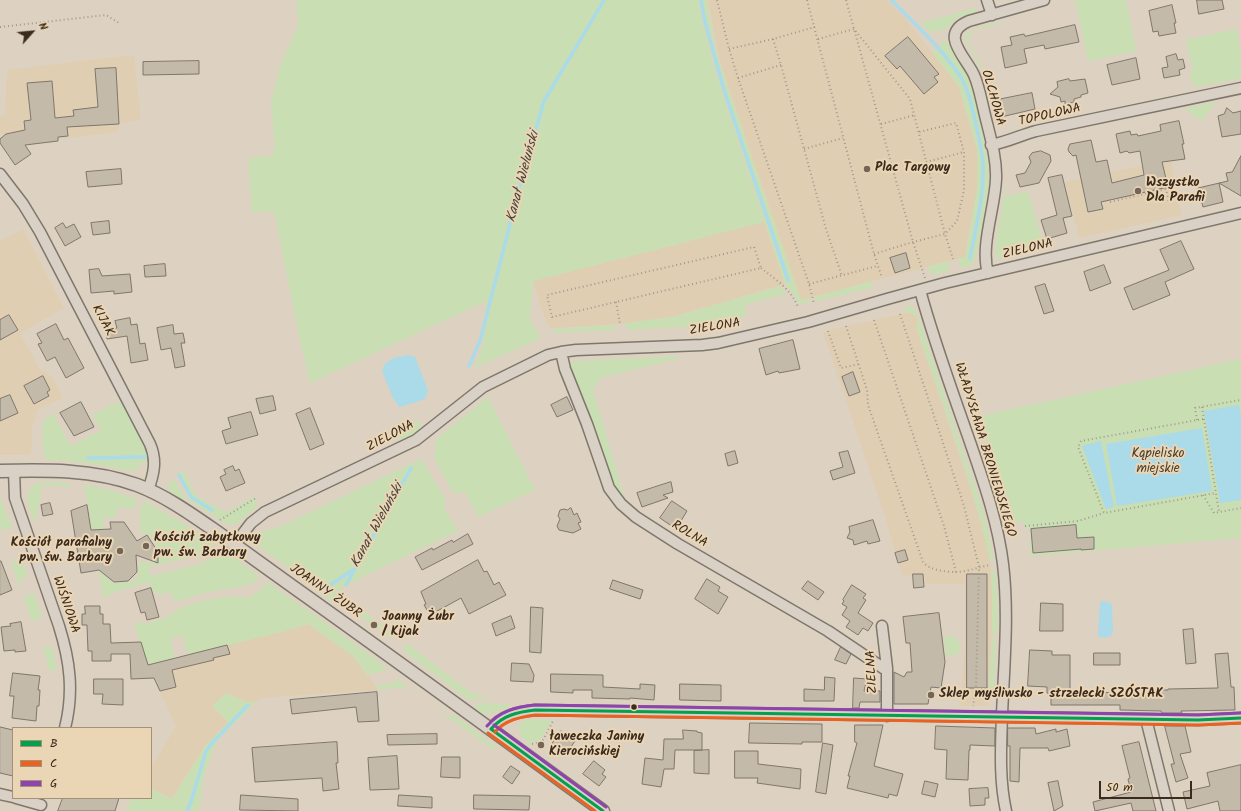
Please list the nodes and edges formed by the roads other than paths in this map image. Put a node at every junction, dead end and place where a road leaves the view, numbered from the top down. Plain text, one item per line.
1 (987, 0) edge
2 (1044, 0) edge
3 (992, 15) junction
4 (1241, 88) edge
5 (991, 145) junction
6 (0, 174) edge
7 (1241, 213) edge
8 (988, 273) junction
9 (920, 290) junction
10 (561, 352) junction
11 (0, 471) edge
12 (14, 471) junction
13 (148, 490) junction
14 (235, 544) junction
15 (882, 626) dead end
16 (887, 668) junction
17 (887, 716) junction
18 (1002, 717) junction
19 (1241, 718) edge
20 (1146, 719) junction
21 (65, 727) edge
22 (491, 729) junction
23 (0, 794) edge
24 (12, 797) edge
25 (18, 799) edge
26 (41, 805) edge
27 (603, 811) edge
28 (1006, 811) edge
29 (1169, 811) edge

1 - 3 street
2 - 3 street, OLCHOWA
3 - 5 street, OLCHOWA
4 - 5 street, TOPOLOWA
5 - 8 street
6 - 13 street, KIJAK
7 - 8 street, ZIELONA
8 - 9 street, ZIELONA
9 - 10 street, ZIELONA
9 - 18 street, WŁADYSŁAWA BRONIEWSKIEGO
10 - 14 street, ZIELONA
10 - 16 street, ROLNA
11 - 12 street, JOANNY ŻUBR
12 - 13 street, JOANNY ŻUBR
12 - 21 street, WIŚNIOWA
13 - 14 street, JOANNY ŻUBR
14 - 22 street, JOANNY ŻUBR
15 - 16 street, ZIELNA
16 - 17 street, ZIELNA
17 - 18 street
17 - 22 street
18 - 20 street
18 - 28 street, WŁADYSŁAWA BRONIEWSKIEGO
19 - 20 street
20 - 29 street
22 - 27 street, JOANNY ŻUBR
23 - 24 street
25 - 26 street

